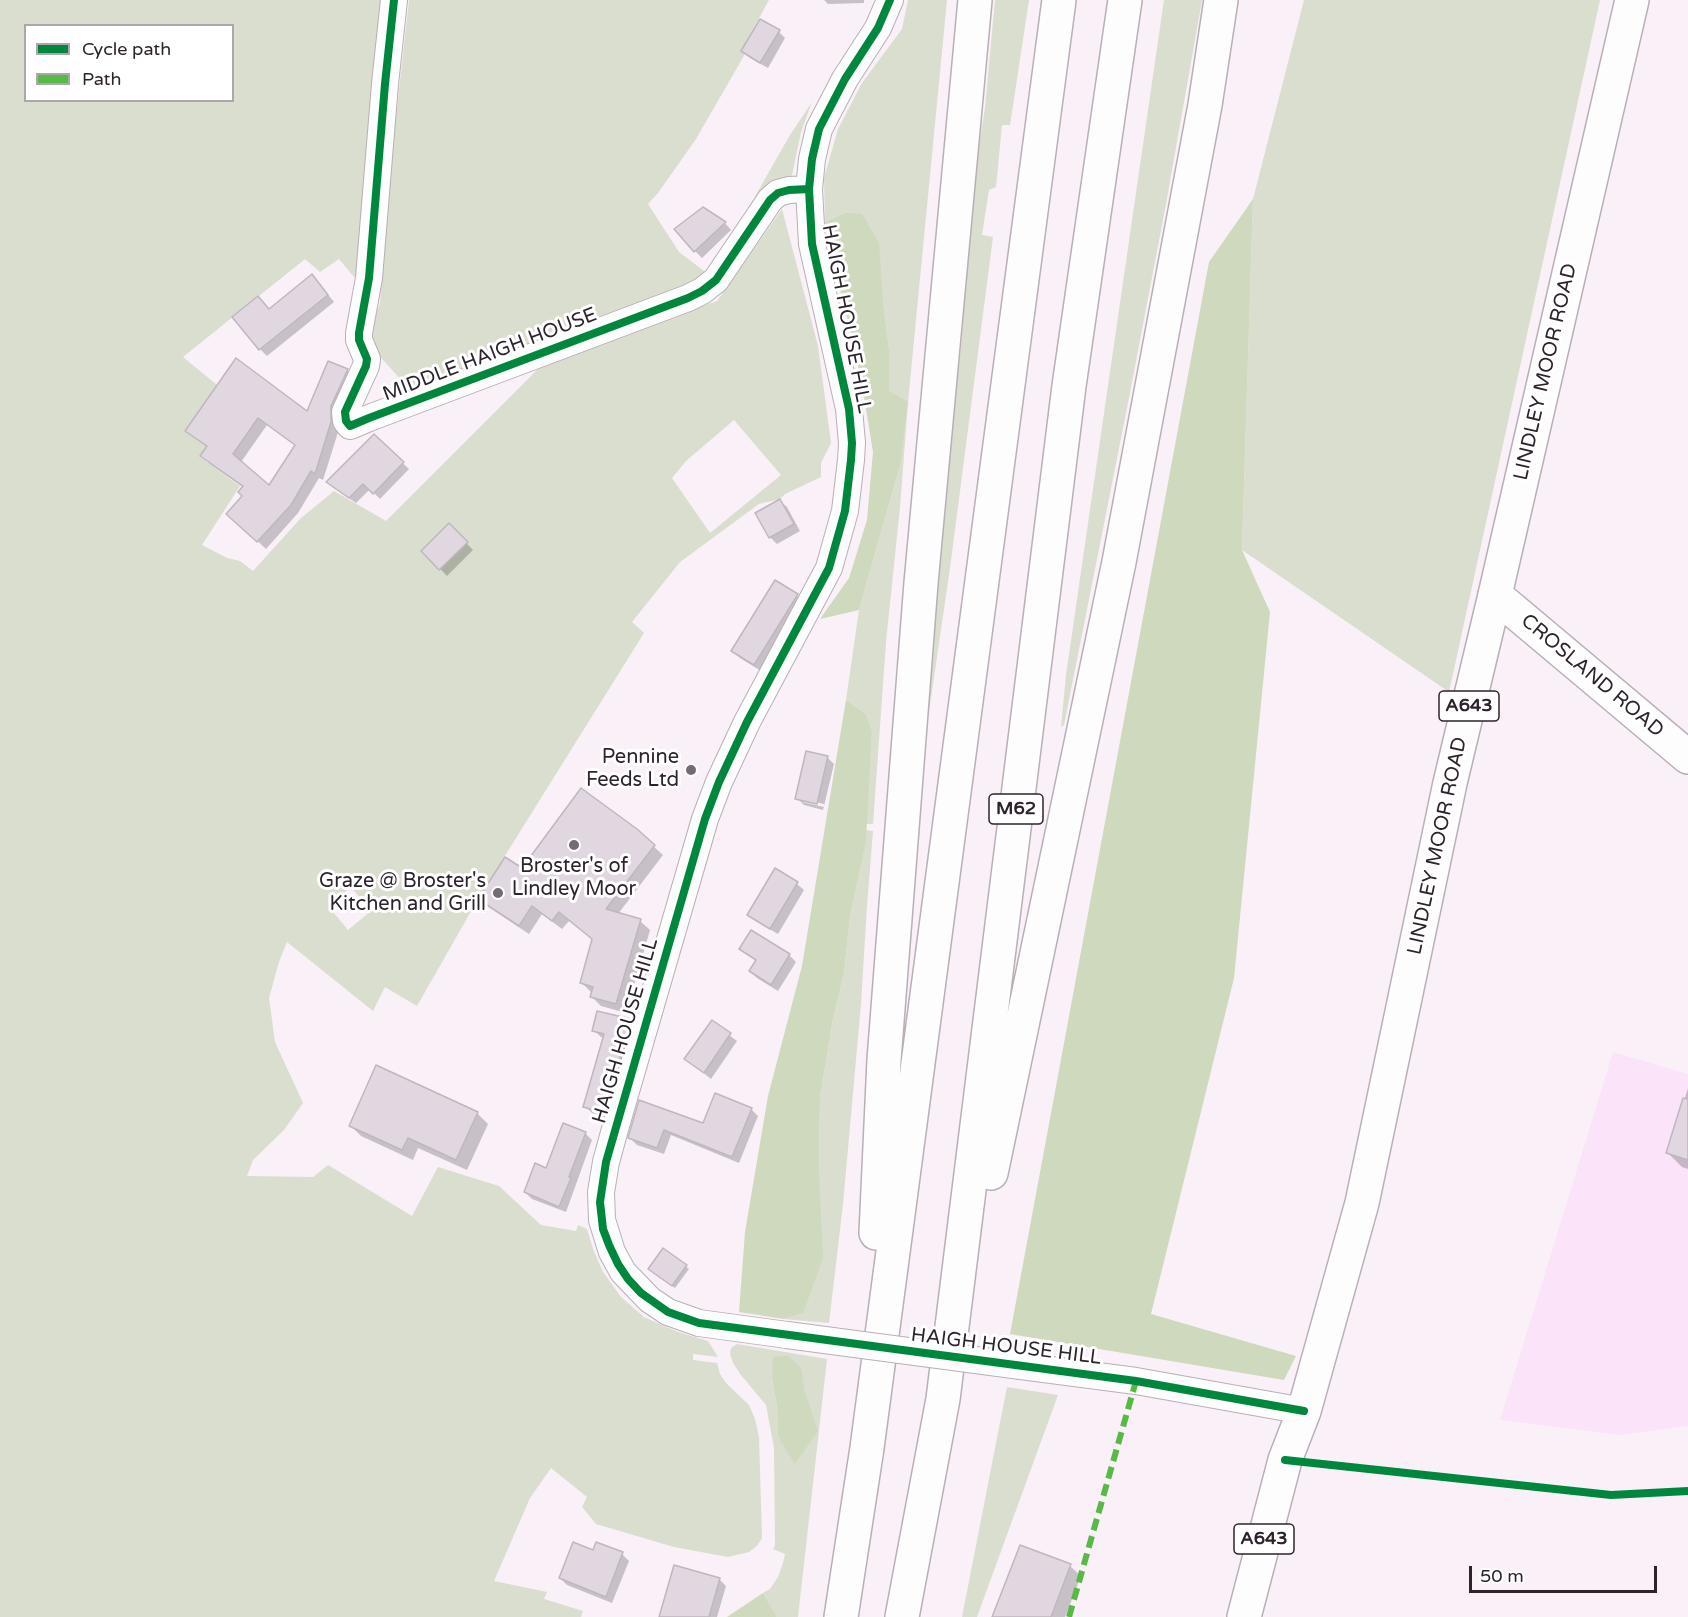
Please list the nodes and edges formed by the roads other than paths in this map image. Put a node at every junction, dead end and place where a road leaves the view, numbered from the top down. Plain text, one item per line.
1 (394, 0) edge
2 (890, 0) edge
3 (975, 0) edge
4 (1059, 0) edge
5 (1125, 0) edge
6 (1221, 0) edge
7 (1632, 0) edge
8 (809, 189) junction
9 (1495, 596) junction
10 (1688, 757) edge
11 (943, 1399) junction
12 (1304, 1411) junction
13 (867, 1448) junction
14 (841, 1617) edge
15 (902, 1617) edge
16 (1244, 1617) edge

1 - 8 street, MIDDLE HAIGH HOUSE
2 - 8 street, HAIGH HOUSE HILL
3 - 13 main road
4 - 13 main road
5 - 11 main road, M62
6 - 11 main road, M62
7 - 9 main road, LINDLEY MOOR ROAD / A643
8 - 12 street, HAIGH HOUSE HILL, bridge
9 - 10 main road, CROSLAND ROAD
9 - 12 main road, LINDLEY MOOR ROAD / A643
11 - 15 main road, M62
12 - 16 main road, LINDLEY MOOR ROAD / A643
13 - 14 main road

